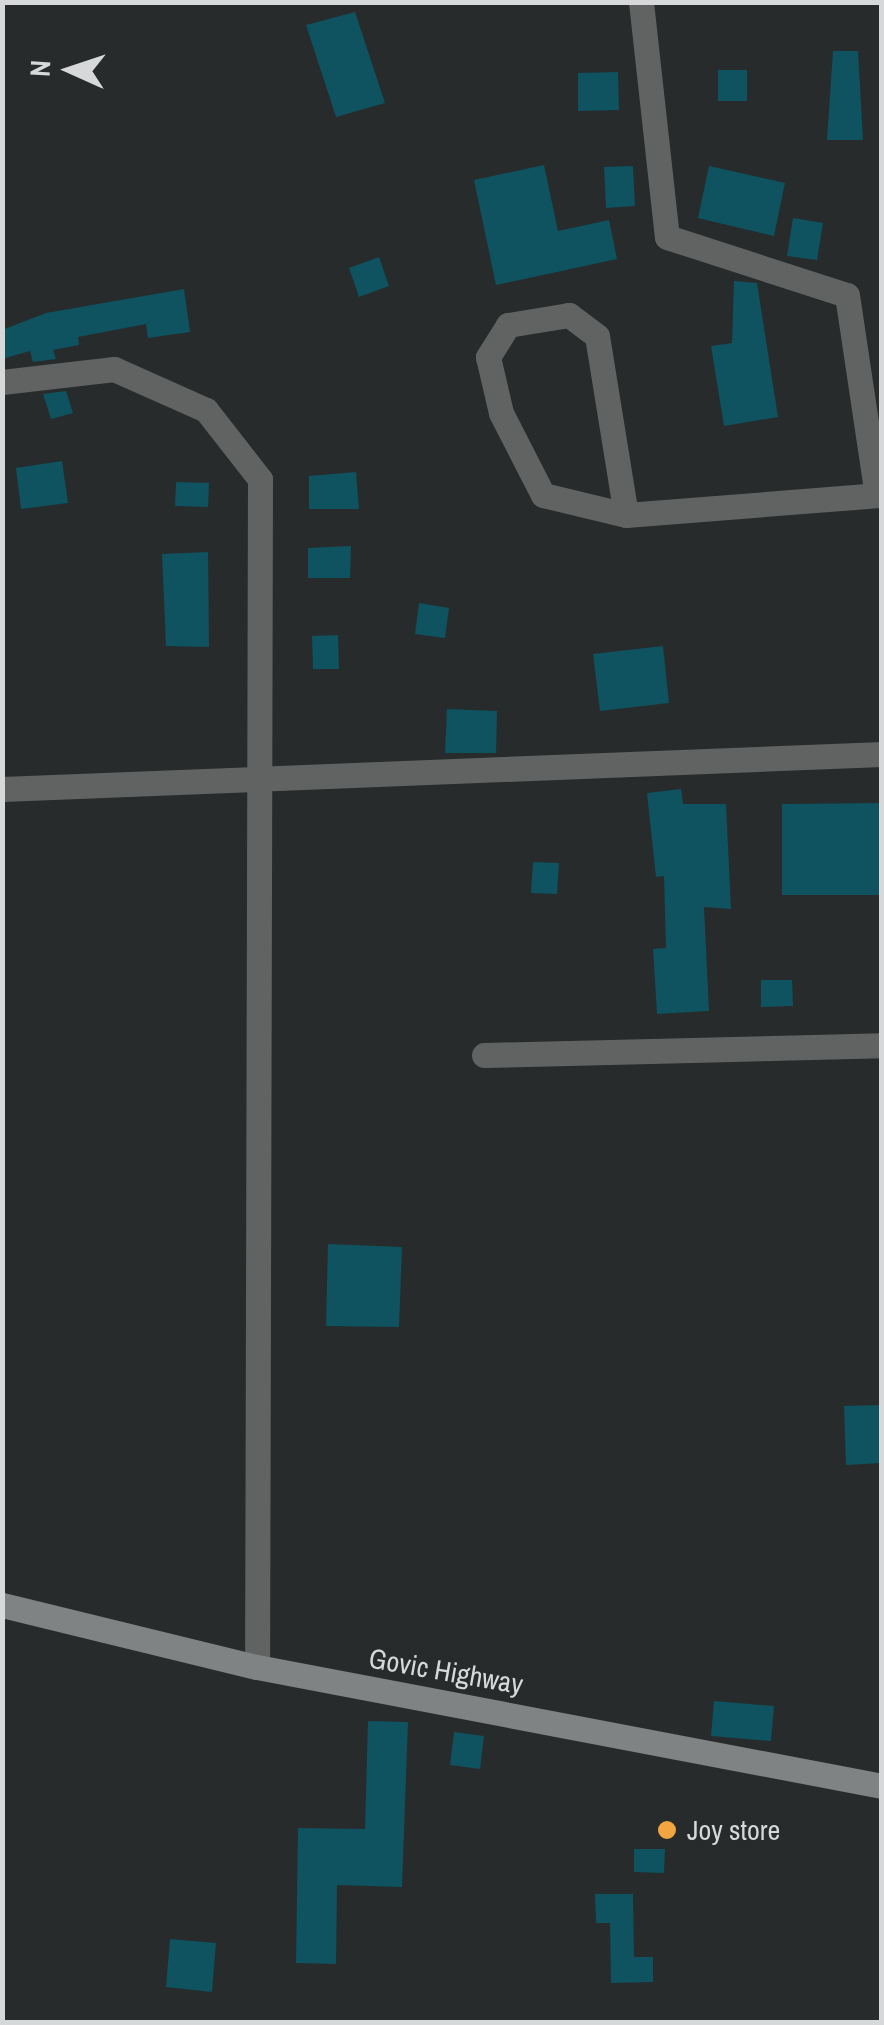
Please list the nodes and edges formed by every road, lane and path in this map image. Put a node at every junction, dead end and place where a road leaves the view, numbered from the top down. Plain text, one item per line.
1 (640, 2) edge
2 (2, 382) edge
3 (879, 495) edge
4 (626, 515) junction
5 (882, 754) edge
6 (258, 783) junction
7 (2, 789) edge
8 (882, 1045) edge
9 (484, 1056) dead end
10 (2, 1606) edge
11 (257, 1667) junction
12 (882, 1786) edge

1 - 3 street
2 - 6 street
3 - 4 street
4 - 4 street
5 - 6 street
6 - 7 street
6 - 11 street
8 - 9 street
10 - 11 main road, Govic Highway
11 - 12 main road, Govic Highway

